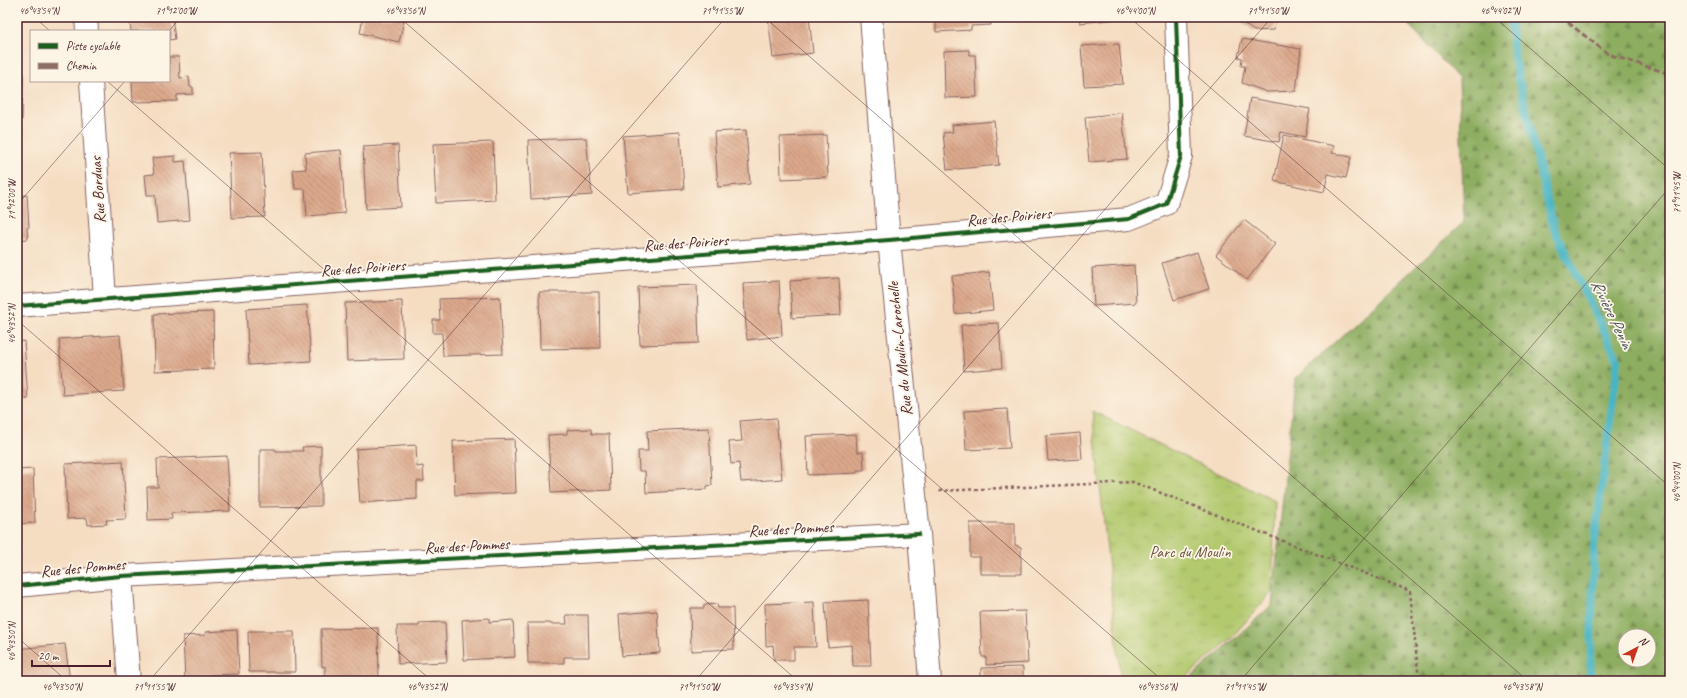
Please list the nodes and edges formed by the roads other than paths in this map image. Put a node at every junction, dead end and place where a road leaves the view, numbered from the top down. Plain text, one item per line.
1 (86, 17) edge
2 (871, 17) edge
3 (1176, 17) edge
4 (87, 30) edge
5 (91, 82) edge
6 (890, 240) junction
7 (105, 299) junction
8 (17, 306) edge
9 (919, 534) junction
10 (121, 576) junction
11 (17, 586) edge
12 (129, 681) edge
13 (930, 681) edge

1 - 4 street
2 - 6 street, Rue du Moulin-Larochelle
3 - 6 street, Rue des Poiriers
5 - 7 street, Rue Borduas
6 - 7 street, Rue des Poiriers
6 - 9 street, Rue du Moulin-Larochelle
7 - 8 street, Rue des Poiriers
9 - 10 street, Rue des Pommes
9 - 13 street, Rue du Moulin-Larochelle
10 - 11 street, Rue des Pommes
10 - 12 street

